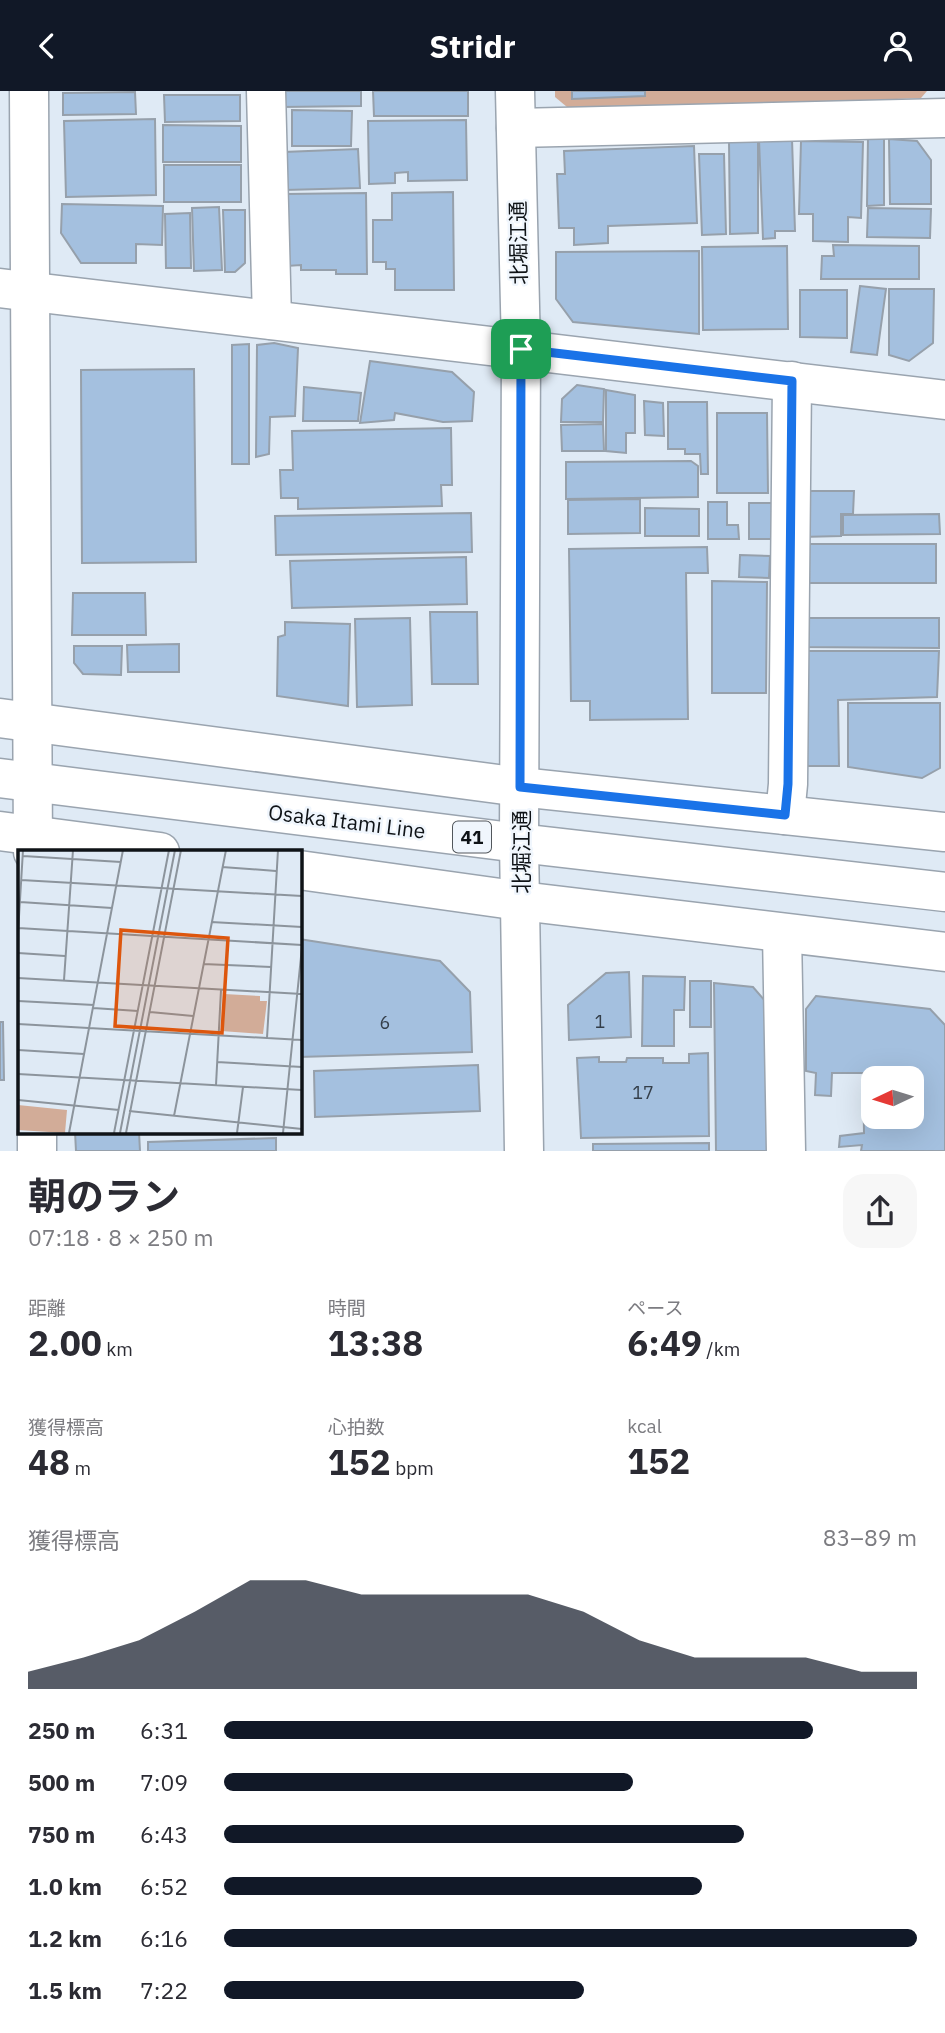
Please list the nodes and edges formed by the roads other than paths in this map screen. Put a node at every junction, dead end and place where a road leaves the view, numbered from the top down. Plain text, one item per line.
1 (29, 91) edge
2 (266, 91) edge
3 (515, 110) edge
4 (945, 118) edge
5 (15, 290) edge
6 (272, 320) junction
7 (521, 349) junction
8 (792, 381) junction
9 (945, 400) edge
10 (17, 720) edge
11 (16, 780) edge
12 (520, 787) junction
13 (785, 815) junction
14 (945, 832) edge
15 (22, 839) edge
16 (519, 843) junction
17 (139, 850) edge
18 (301, 870) edge
19 (945, 892) edge
20 (521, 901) junction
21 (782, 933) junction
22 (945, 952) edge
23 (37, 1133) edge
24 (37, 1151) edge
25 (524, 1151) edge
26 (786, 1151) edge

1 - 5 street
2 - 6 street
3 - 4 street
3 - 7 street, 北堀江通
5 - 6 street
5 - 10 street
6 - 7 street
7 - 8 street
7 - 12 street, 北堀江通
8 - 9 street
8 - 13 street
10 - 11 street
10 - 12 street
11 - 15 street
11 - 16 street, Osaka Itami Line / 41
12 - 13 street
12 - 16 street, 北堀江通
13 - 14 street
15 - 17 street
16 - 19 street, Osaka Itami Line / 41
16 - 20 street, 北堀江通
18 - 20 street
20 - 21 street
20 - 25 street, 北堀江通
21 - 22 street
21 - 26 street
23 - 24 street

